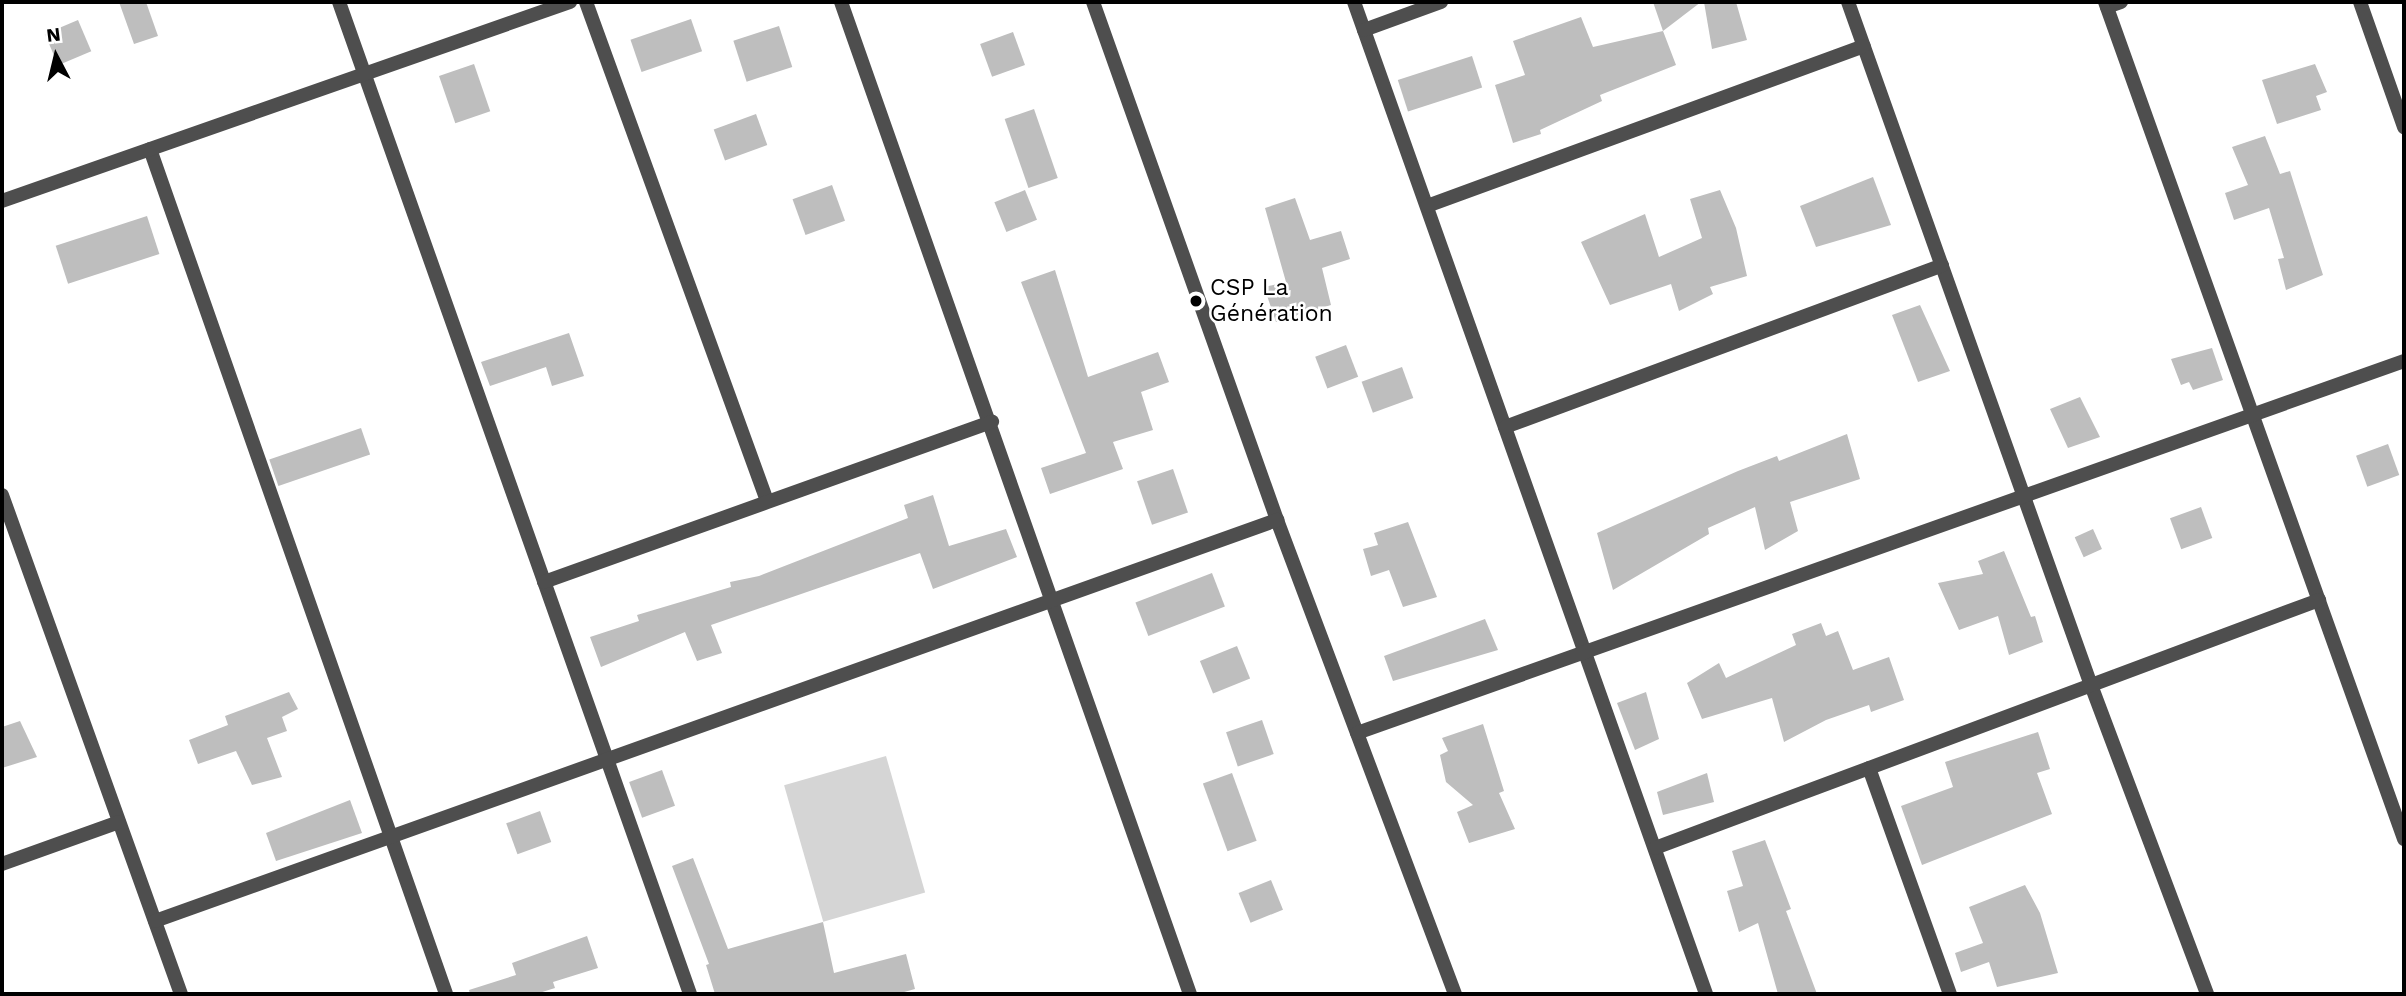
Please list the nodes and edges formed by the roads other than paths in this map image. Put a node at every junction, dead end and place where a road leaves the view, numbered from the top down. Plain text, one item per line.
1 (338, 2) edge
2 (570, 2) edge
3 (586, 2) edge
4 (841, 2) edge
5 (1093, 2) edge
6 (1354, 2) edge
7 (1441, 2) edge
8 (1848, 2) edge
9 (2121, 2) edge
10 (2360, 2) edge
11 (2106, 4) edge
12 (1364, 30) junction
13 (1864, 46) junction
14 (364, 73) junction
15 (2404, 127) edge
16 (150, 149) junction
17 (2, 201) edge
18 (1427, 206) junction
19 (1942, 265) junction
20 (2404, 361) edge
21 (2252, 415) junction
22 (992, 422) junction
23 (1505, 427) junction
24 (2, 495) edge
25 (2024, 497) junction
26 (767, 501) junction
27 (1277, 520) junction
28 (544, 582) junction
29 (2319, 600) junction
30 (1054, 603) junction
31 (1585, 653) junction
32 (2091, 685) junction
33 (1357, 733) junction
34 (607, 760) junction
35 (1869, 768) junction
36 (119, 822) junction
37 (388, 838) junction
38 (2404, 839) edge
39 (1655, 848) junction
40 (2, 864) edge
41 (155, 921) junction
42 (181, 994) edge
43 (446, 994) edge
44 (690, 994) edge
45 (1190, 994) edge
46 (1455, 994) edge
47 (1706, 994) edge
48 (1950, 994) edge
49 (2207, 994) edge

1 - 14 street
2 - 14 street
3 - 26 street
4 - 22 street
5 - 27 street
6 - 12 street
7 - 12 street
8 - 13 street
9 - 11 street
10 - 15 street
11 - 21 street
12 - 18 street
13 - 18 street
13 - 19 street
14 - 16 street
14 - 28 street
16 - 17 street
16 - 37 street
18 - 23 street
19 - 23 street
19 - 25 street
20 - 21 street
21 - 25 street
21 - 29 street
22 - 26 street
22 - 30 street
23 - 31 street
24 - 36 street
25 - 31 street
25 - 32 street
26 - 28 street
27 - 30 street
27 - 33 street
28 - 34 street
29 - 32 street
29 - 38 street
30 - 34 street
30 - 45 street
31 - 33 street
31 - 39 street
32 - 35 street
32 - 49 street
33 - 46 street
34 - 37 street
34 - 44 street
35 - 39 street
35 - 48 street
36 - 40 street
36 - 41 street
37 - 41 street
37 - 43 street
39 - 47 street
41 - 42 street

